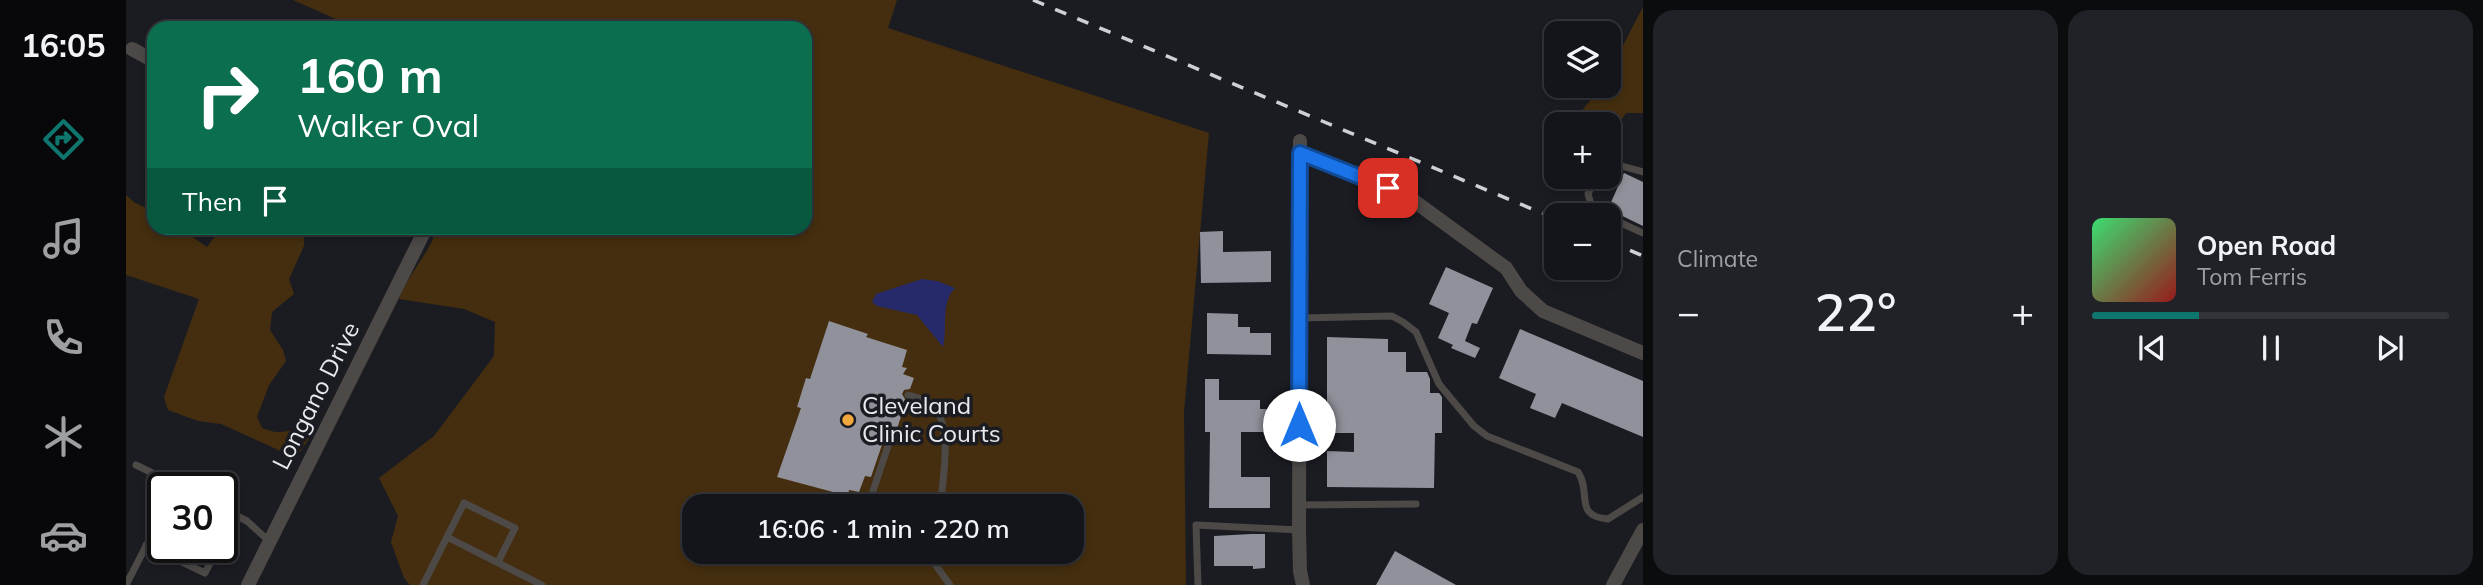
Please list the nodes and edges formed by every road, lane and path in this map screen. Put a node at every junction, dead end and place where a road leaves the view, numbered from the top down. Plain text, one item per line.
1 (132, 49) dead end
2 (147, 57) edge
3 (1621, 166) edge
4 (1643, 172) edge
5 (1621, 223) edge
6 (1643, 233) edge
7 (422, 235) edge
8 (1300, 317) junction
9 (1643, 353) edge
10 (908, 395) dead end
11 (890, 440) dead end
12 (136, 465) dead end
13 (149, 472) edge
14 (872, 494) edge
15 (941, 494) edge
16 (1643, 497) edge
17 (1416, 504) dead end
18 (1299, 505) junction
19 (238, 517) edge
20 (1299, 530) junction
21 (1643, 530) edge
22 (447, 537) junction
23 (269, 541) junction
24 (146, 545) edge
25 (498, 562) junction
26 (184, 563) edge
27 (210, 563) edge
28 (934, 564) edge
29 (126, 585) edge
30 (248, 585) edge
31 (423, 585) edge
32 (542, 585) edge
33 (950, 585) edge
34 (1198, 585) edge
35 (1303, 585) edge
36 (1613, 585) edge

1 - 2 street
3 - 4 lane
5 - 6 lane
7 - 23 street, Longano Drive
8 - 9 street
8 - 16 lane
8 - 18 street
10 - 15 lane
11 - 14 lane
12 - 13 lane
17 - 18 lane
18 - 20 street
19 - 23 lane
20 - 34 lane
20 - 35 street
21 - 36 street
22 - 25 lane
22 - 25 lane
22 - 31 lane
23 - 30 street, Longano Drive
24 - 29 lane
25 - 32 lane
26 - 27 lane
28 - 33 lane

